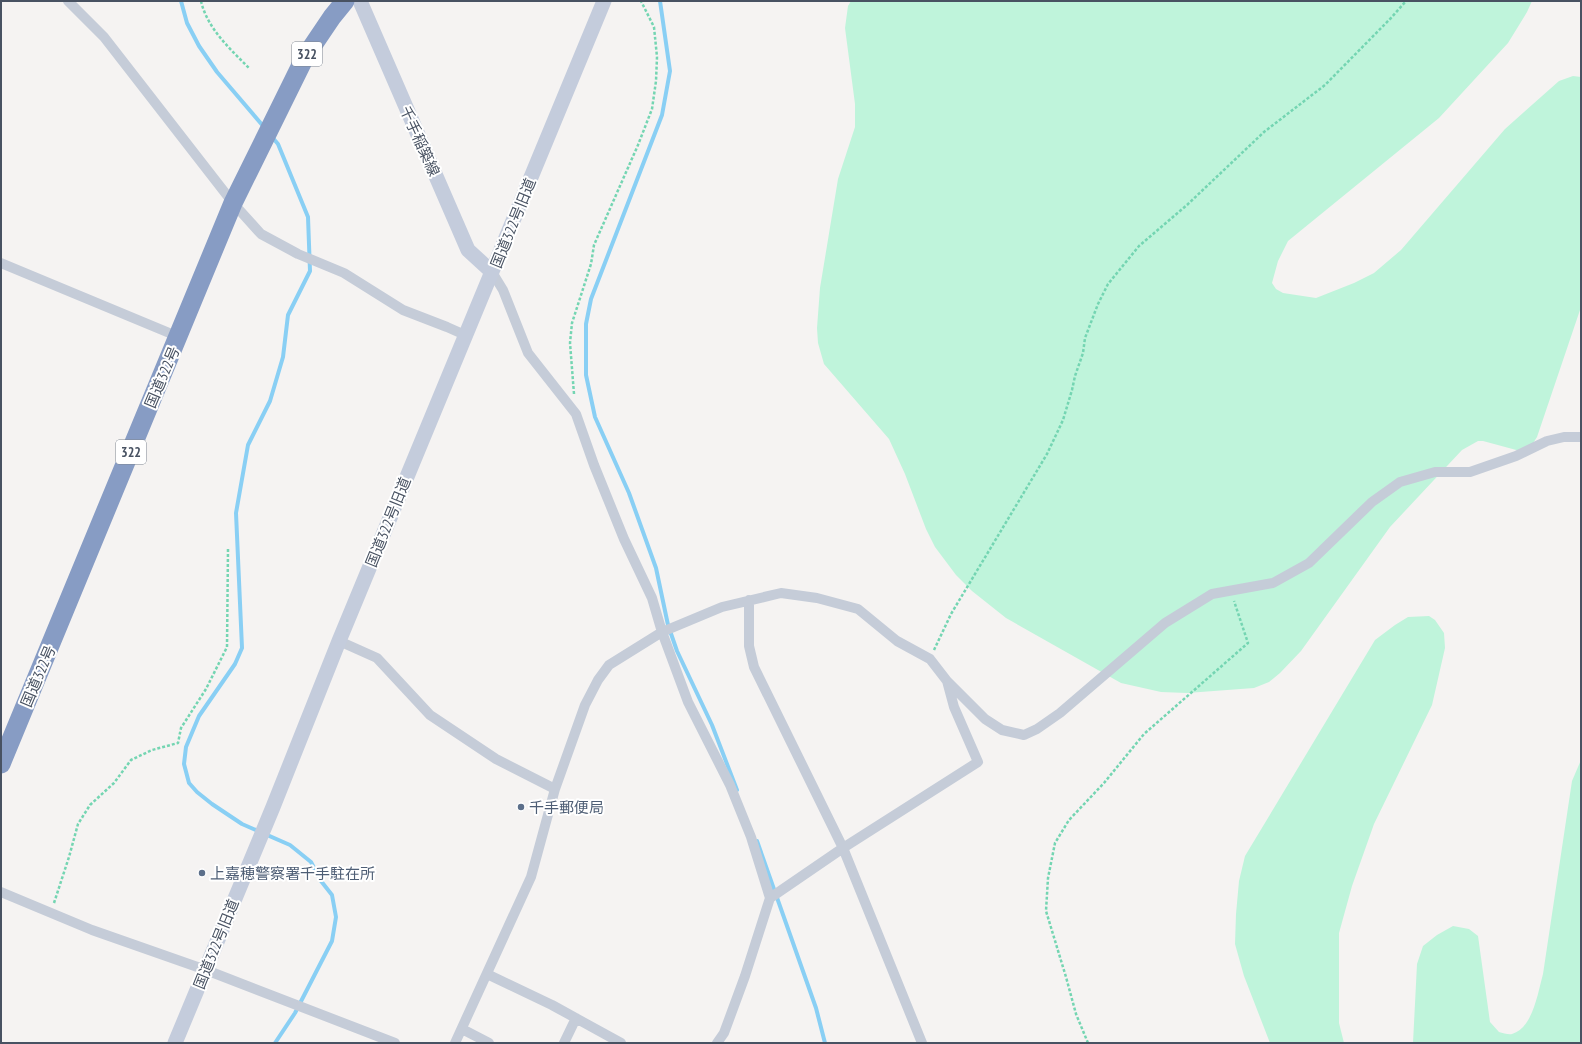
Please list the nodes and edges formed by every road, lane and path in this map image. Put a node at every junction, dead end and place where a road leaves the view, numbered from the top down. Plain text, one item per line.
1 (68, 1) edge
2 (200, 1) edge
3 (345, 1) edge
4 (360, 1) edge
5 (604, 1) edge
6 (641, 1) edge
7 (1406, 1) edge
8 (249, 68) dead end
9 (233, 203) junction
10 (1, 263) edge
11 (492, 272) junction
12 (465, 336) junction
13 (179, 337) junction
14 (576, 414) junction
15 (1581, 436) edge
16 (228, 549) dead end
17 (1231, 591) junction
18 (749, 600) junction
19 (662, 632) junction
20 (339, 641) junction
21 (930, 659) junction
22 (947, 681) junction
23 (1, 764) edge
24 (555, 789) junction
25 (844, 848) junction
26 (1, 892) edge
27 (770, 898) junction
28 (51, 913) junction
29 (206, 970) junction
30 (487, 974) junction
31 (576, 1018) junction
32 (462, 1029) junction
33 (175, 1043) edge
34 (395, 1043) edge
35 (455, 1043) edge
36 (488, 1043) edge
37 (564, 1043) edge
38 (621, 1043) edge
39 (717, 1043) edge
40 (922, 1043) edge
41 (1088, 1043) edge

1 - 9 street
2 - 8 path
3 - 9 highway, 国道322号 / 322
4 - 11 street, 千手稲築線
5 - 11 street, 国道322号旧道
6 - 14 path
7 - 21 path
9 - 12 street
9 - 13 highway, 国道322号 / 322
10 - 13 street
11 - 12 street, 国道322号旧道
11 - 14 street
12 - 20 street, 国道322号旧道
13 - 23 highway, 国道322号 / 322
14 - 19 street
15 - 17 street
16 - 28 path
17 - 22 street
17 - 41 path
18 - 19 street
18 - 21 street
18 - 25 street
19 - 24 street
19 - 27 street
20 - 24 street
20 - 29 street, 国道322号旧道
21 - 22 street
22 - 25 street
24 - 30 street
25 - 27 street
25 - 40 street
26 - 28 street
27 - 39 street
28 - 29 street
29 - 33 street, 国道322号旧道
29 - 34 street
30 - 31 street
30 - 32 street
31 - 37 street
31 - 38 street
32 - 35 street
32 - 36 street

